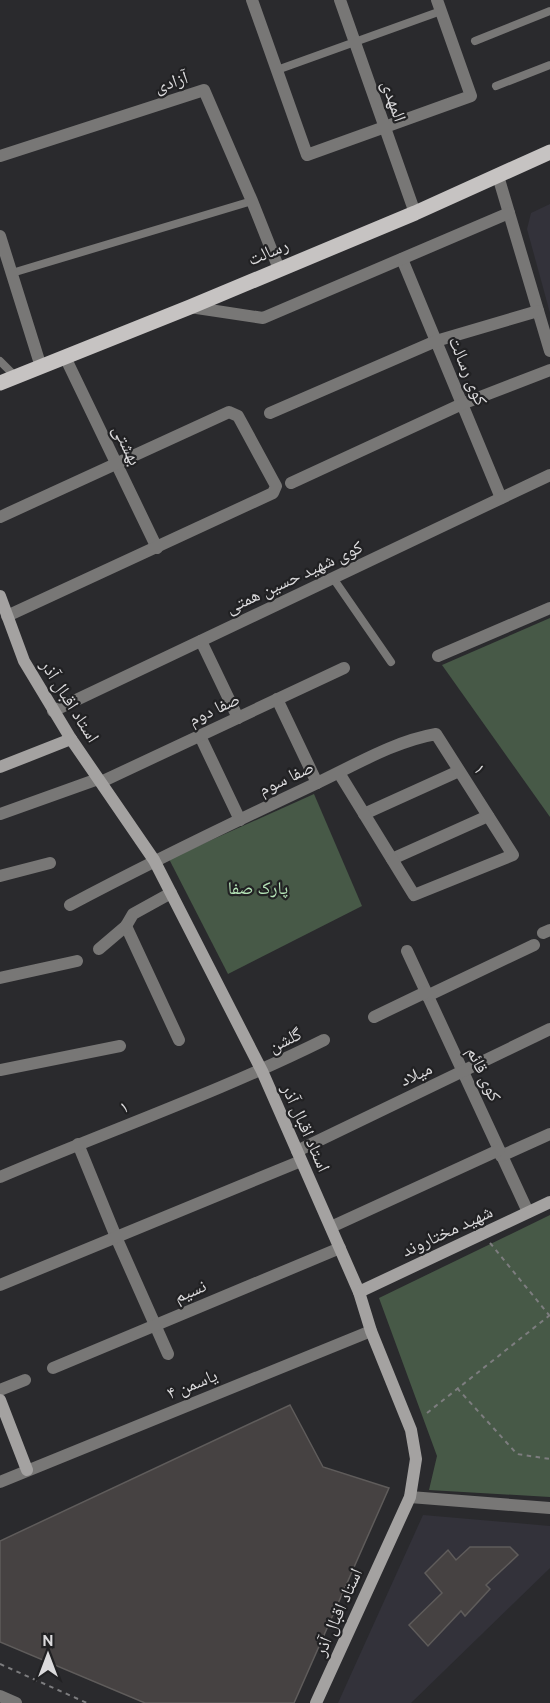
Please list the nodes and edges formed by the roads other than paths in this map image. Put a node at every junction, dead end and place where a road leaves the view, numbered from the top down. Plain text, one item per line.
1 (252, 0) edge
2 (340, 0) edge
3 (439, 6) edge
4 (550, 11) edge
5 (476, 41) dead end
6 (354, 42) junction
7 (550, 65) edge
8 (277, 70) junction
9 (496, 86) dead end
10 (384, 127) junction
11 (550, 152) edge
12 (0, 156) edge
13 (498, 176) junction
14 (252, 201) junction
15 (415, 213) junction
16 (509, 213) junction
17 (1, 244) edge
18 (402, 259) junction
19 (279, 269) junction
20 (12, 273) junction
21 (190, 307) junction
22 (538, 310) junction
23 (436, 341) junction
24 (550, 351) edge
25 (65, 357) junction
26 (0, 361) edge
27 (41, 367) junction
28 (550, 370) edge
29 (15, 377) junction
30 (0, 383) edge
31 (462, 404) junction
32 (270, 413) dead end
33 (116, 463) junction
34 (550, 475) edge
35 (291, 483) dead end
36 (501, 498) junction
37 (0, 517) edge
38 (157, 548) junction
39 (333, 578) junction
40 (0, 596) edge
41 (550, 608) edge
42 (7, 616) junction
43 (201, 641) junction
44 (438, 656) dead end
45 (391, 662) dead end
46 (344, 668) dead end
47 (277, 699) junction
48 (53, 711) junction
49 (238, 718) junction
50 (436, 734) joint
51 (200, 735) junction
52 (71, 739) junction
53 (0, 767) edge
54 (459, 771) junction
55 (339, 773) junction
56 (100, 781) junction
57 (317, 783) junction
58 (0, 814) edge
59 (364, 814) junction
60 (488, 816) junction
61 (240, 820) junction
62 (392, 859) junction
63 (154, 860) junction
64 (50, 863) dead end
65 (0, 876) edge
66 (171, 893) junction
67 (70, 905) dead end
68 (126, 926) junction
69 (534, 945) dead end
70 (99, 949) dead end
71 (406, 951) dead end
72 (76, 961) dead end
73 (0, 978) edge
74 (427, 994) junction
75 (374, 1017) dead end
76 (550, 1029) edge
77 (180, 1040) dead end
78 (324, 1040) dead end
79 (120, 1046) dead end
80 (0, 1070) edge
81 (262, 1071) junction
82 (464, 1072) junction
83 (550, 1134) edge
84 (78, 1144) junction
85 (500, 1153) junction
86 (299, 1156) junction
87 (0, 1177) edge
88 (550, 1202) edge
89 (528, 1212) junction
90 (331, 1227) junction
91 (116, 1237) junction
92 (340, 1248) junction
93 (0, 1285) edge
94 (359, 1292) junction
95 (155, 1325) junction
96 (371, 1331) junction
97 (168, 1354) dead end
98 (53, 1368) dead end
99 (25, 1380) dead end
100 (0, 1390) edge
101 (0, 1400) edge
102 (27, 1470) junction
103 (0, 1482) edge
104 (410, 1497) junction
105 (550, 1508) edge
106 (0, 1696) edge
107 (16, 1703) edge
108 (316, 1703) edge

1 - 8 street
2 - 6 street, المهدی
3 - 6 lane
3 - 10 street
4 - 5 lane
6 - 8 lane
6 - 10 street, المهدی
7 - 9 lane
8 - 10 street
10 - 15 street, المهدی
11 - 13 main road, رسالت
12 - 14 street, آزادی
13 - 15 main road, رسالت
13 - 16 street
14 - 19 street, آزادی
14 - 20 lane
15 - 19 main road, رسالت
16 - 18 street
16 - 22 street
17 - 20 street
18 - 21 street
18 - 23 street, کوی رسالت
19 - 21 main road, رسالت
20 - 27 street
21 - 25 main road, رسالت
22 - 23 street
22 - 24 street
23 - 31 street, کوی رسالت
23 - 32 street
25 - 27 main road, رسالت
25 - 33 street, بهشتی
26 - 29 lane
27 - 29 main road, رسالت
28 - 31 street
29 - 30 main road, رسالت
31 - 35 street
31 - 36 street, کوی رسالت
33 - 37 street
33 - 38 street, بهشتی
33 - 38 street
34 - 36 street, کوی شهید حسین همتی
36 - 39 street, کوی شهید حسین همتی
38 - 42 street
39 - 43 street, کوی شهید حسین همتی
39 - 45 lane
40 - 42 main road, استاد اقبال آذر
41 - 44 street
42 - 48 main road, استاد اقبال آذر
43 - 48 street, کوی شهید حسین همتی
43 - 49 street
46 - 47 street, صفا دوم
47 - 49 street, صفا دوم
47 - 57 street
48 - 52 main road, استاد اقبال آذر
49 - 51 street, صفا دوم
50 - 54 street, ۱
50 - 55 street, صفا سوم
51 - 56 street, صفا دوم
51 - 61 street
52 - 53 main road
52 - 56 main road, استاد اقبال آذر
54 - 59 street
54 - 60 street, ۱
55 - 57 street, صفا سوم
55 - 59 street
56 - 58 street, صفا دوم
56 - 63 main road, استاد اقبال آذر
57 - 61 street, صفا سوم
59 - 62 street
60 - 62 street
60 - 62 street, ۱
61 - 63 street, صفا سوم
63 - 66 main road, استاد اقبال آذر
63 - 67 street, صفا سوم
64 - 65 street
66 - 68 street
66 - 81 main road, استاد اقبال آذر
68 - 70 street
68 - 77 street
69 - 74 street
71 - 74 street, کوی قائم
72 - 73 street
74 - 75 street
74 - 82 street, کوی قائم
76 - 82 street, میلاد
78 - 81 street, گلشن
79 - 80 street
81 - 84 street, ۱
81 - 86 main road, استاد اقبال آذر
82 - 85 street, کوی قائم
82 - 86 street, میلاد
83 - 85 street
84 - 87 street, ۱
84 - 91 street
85 - 89 street, کوی قائم
85 - 90 street
86 - 90 main road, استاد اقبال آذر
86 - 91 street, میلاد
88 - 89 main road, شهید مختاروند
89 - 94 main road, شهید مختاروند
90 - 92 main road, استاد اقبال آذر
91 - 93 street, میلاد
91 - 95 street
92 - 94 main road, استاد اقبال آذر
92 - 95 street, نسیم
94 - 96 main road, استاد اقبال آذر
95 - 97 street
95 - 98 street, نسیم
96 - 102 street, یاسمن ۴
96 - 104 main road, استاد اقبال آذر
99 - 100 street
101 - 102 main road
102 - 103 street, یاسمن ۴
104 - 105 street
104 - 108 main road, استاد اقبال آذر
106 - 107 street

